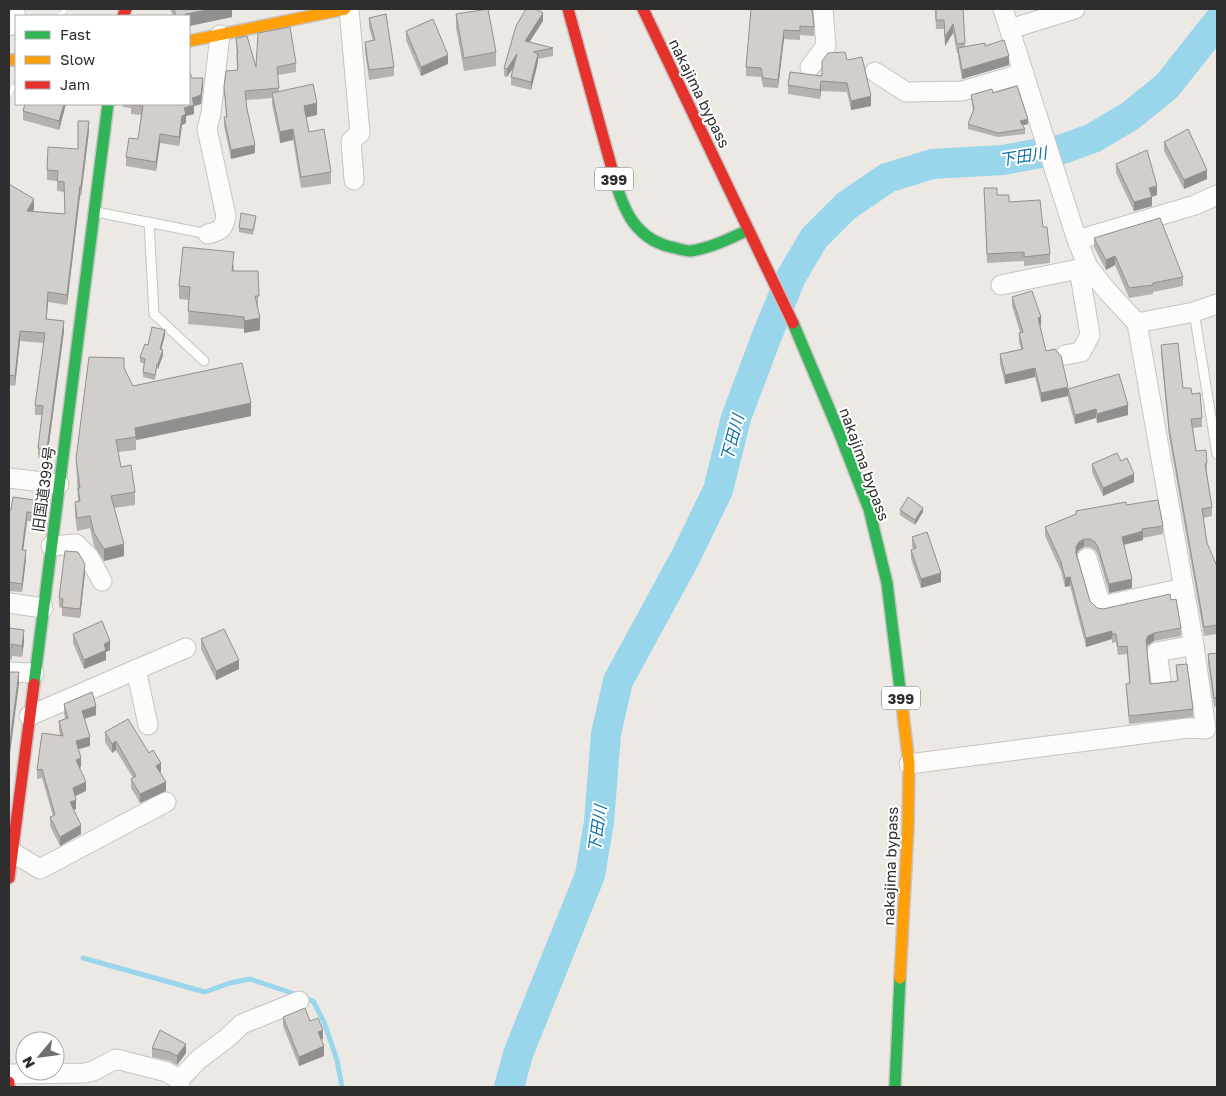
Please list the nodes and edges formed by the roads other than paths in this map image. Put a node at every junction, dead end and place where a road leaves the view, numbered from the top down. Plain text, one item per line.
1 (347, 9) edge
2 (568, 9) edge
3 (643, 9) edge
4 (823, 9) edge
5 (1003, 9) edge
6 (1075, 9) edge
7 (1010, 28) junction
8 (220, 35) junction
9 (190, 41) edge
10 (810, 67) dead end
11 (875, 72) dead end
12 (1024, 73) junction
13 (108, 105) edge
14 (354, 180) dead end
15 (1217, 195) edge
16 (96, 212) junction
17 (149, 222) junction
18 (748, 230) junction
19 (208, 234) joint
20 (1077, 240) junction
21 (1084, 268) junction
22 (1001, 285) dead end
23 (1217, 304) edge
24 (1194, 312) junction
25 (1137, 323) junction
26 (1065, 355) dead end
27 (204, 361) dead end
28 (1217, 454) edge
29 (9, 478) edge
30 (59, 484) junction
31 (51, 546) junction
32 (1087, 558) dead end
33 (102, 581) dead end
34 (1184, 588) junction
35 (9, 602) edge
36 (43, 608) junction
37 (1194, 645) junction
38 (186, 648) dead end
39 (136, 669) junction
40 (9, 672) edge
41 (34, 674) junction
42 (1161, 681) edge
43 (29, 716) junction
44 (148, 724) dead end
45 (909, 764) junction
46 (166, 802) dead end
47 (12, 852) junction
48 (9, 878) edge
49 (298, 1002) dead end
50 (9, 1074) edge
51 (9, 1082) edge
52 (179, 1083) edge
53 (9, 1087) edge
54 (895, 1087) edge

1 - 8 main road
1 - 14 street
2 - 18 main road, 399
3 - 18 main road, nakajima bypass / 399
4 - 10 street
5 - 7 street
6 - 7 street
7 - 12 street
8 - 9 main road
8 - 19 street
11 - 12 street
12 - 20 street
13 - 16 main road, 旧国道399号
15 - 20 street
16 - 17 lane
16 - 30 main road, 旧国道399号
17 - 19 lane
17 - 27 lane
18 - 45 main road, nakajima bypass / 399
20 - 21 street
21 - 22 street
21 - 25 street
21 - 26 street
23 - 24 street
24 - 25 street
24 - 28 lane
25 - 34 street
29 - 30 street
30 - 31 main road, 旧国道399号
31 - 33 street
31 - 36 main road, 旧国道399号
32 - 34 street
34 - 37 street
35 - 36 street
36 - 41 main road, 旧国道399号
37 - 42 street
37 - 45 street
38 - 39 street
39 - 43 street
39 - 44 street
40 - 41 street
41 - 43 main road, 旧国道399号
43 - 47 main road, 旧国道399号
45 - 54 main road, nakajima bypass / 399
46 - 47 street
47 - 48 main road, 旧国道399号
49 - 52 street
50 - 52 street
51 - 53 main road

